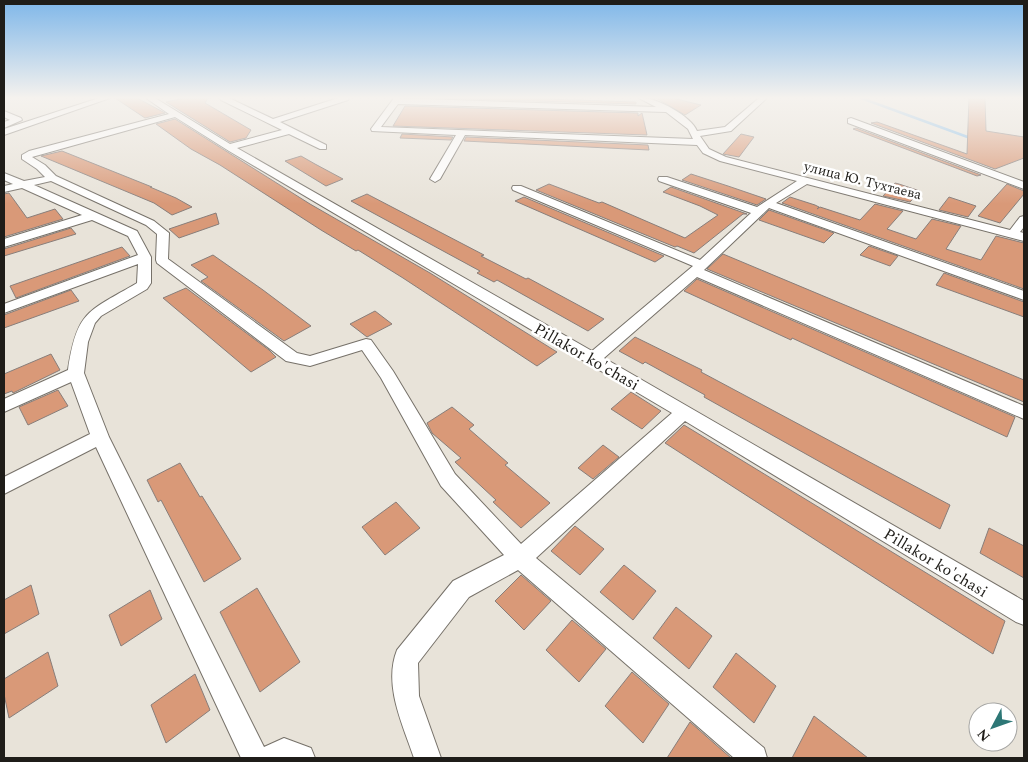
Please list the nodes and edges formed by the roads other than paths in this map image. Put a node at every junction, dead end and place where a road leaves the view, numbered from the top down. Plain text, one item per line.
1 (462, 133) edge
2 (104, 134) edge
3 (208, 134) edge
4 (280, 134) edge
5 (295, 134) edge
6 (488, 134) edge
7 (695, 134) edge
8 (712, 134) edge
9 (884, 134) edge
10 (697, 138) junction
11 (230, 147) junction
12 (322, 147) dead end
13 (4, 176) edge
14 (52, 178) junction
15 (435, 179) dead end
16 (663, 179) dead end
17 (805, 181) junction
18 (22, 184) junction
19 (1024, 186) edge
20 (517, 188) dead end
21 (4, 189) edge
22 (764, 208) junction
23 (92, 216) junction
24 (1024, 219) edge
25 (1019, 235) edge
26 (4, 243) edge
27 (145, 257) junction
28 (699, 268) junction
29 (1024, 296) edge
30 (4, 309) edge
31 (594, 359) junction
32 (76, 373) junction
33 (4, 406) edge
34 (684, 412) junction
35 (1024, 414) edge
36 (100, 437) junction
37 (4, 486) edge
38 (520, 558) junction
39 (1024, 614) edge
40 (254, 758) edge
41 (271, 758) edge
42 (301, 758) edge
43 (427, 758) edge
44 (754, 758) edge

1 - 15 street
2 - 14 street
3 - 11 street, Pillakor ko'chasi
4 - 11 street
5 - 12 street
6 - 10 street
7 - 10 street, улица Ю. Тухтаева
8 - 10 street
9 - 19 street
10 - 17 street, улица Ю. Тухтаева
11 - 31 street, Pillakor ko'chasi
13 - 18 street
14 - 18 street
14 - 38 street
16 - 22 street
17 - 22 street
17 - 25 street, улица Ю. Тухтаева
18 - 21 street
18 - 23 street
20 - 28 street
22 - 28 street
22 - 29 street
23 - 26 street
23 - 27 street
24 - 25 street
27 - 30 street
27 - 32 street
28 - 31 street
28 - 35 street
31 - 34 street, Pillakor ko'chasi
32 - 33 street
32 - 36 street
34 - 38 street
34 - 39 street, Pillakor ko'chasi
36 - 37 street
36 - 40 street
38 - 43 street
38 - 44 street
41 - 42 street

